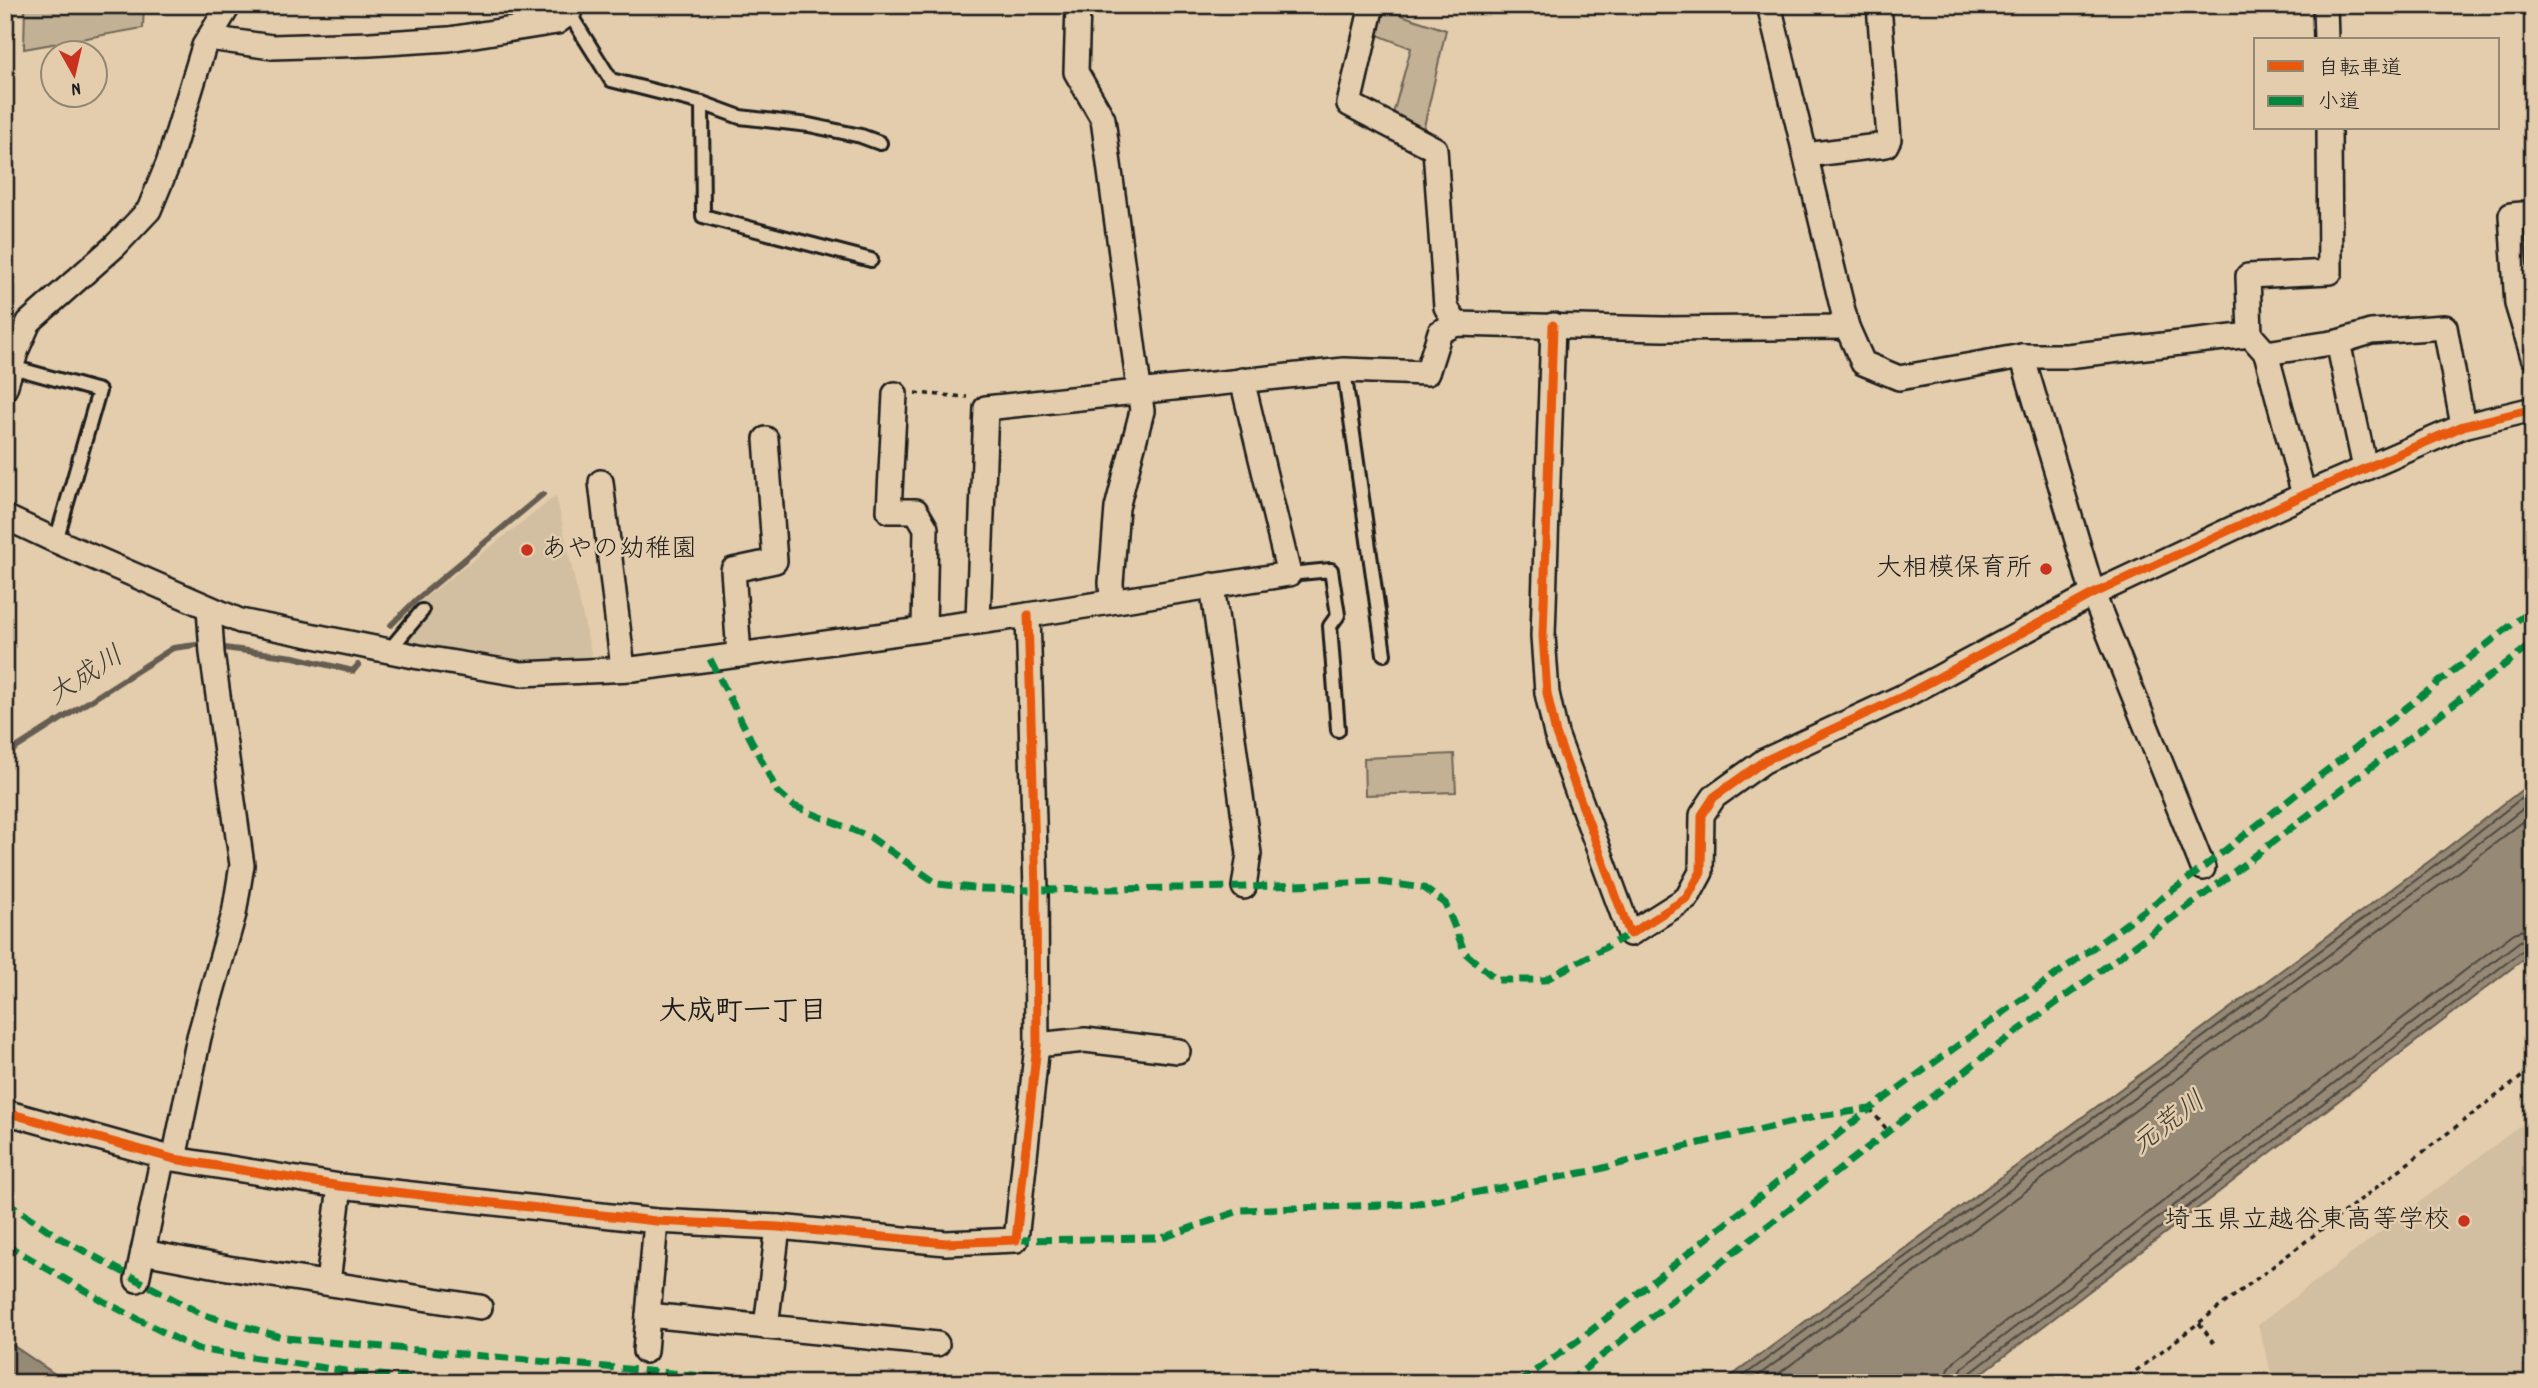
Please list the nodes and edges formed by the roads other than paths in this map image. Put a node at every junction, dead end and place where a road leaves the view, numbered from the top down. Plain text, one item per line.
1 (229, 5) edge
2 (1078, 5) edge
3 (1371, 5) edge
4 (1769, 5) edge
5 (1879, 5) edge
6 (2325, 5) edge
7 (571, 9) edge
8 (209, 38) junction
9 (2326, 38) edge
10 (702, 103) junction
11 (2329, 130) edge
12 (880, 143) dead end
13 (1806, 155) junction
14 (2533, 213) edge
15 (871, 260) dead end
16 (1456, 324) junction
17 (1553, 325) junction
18 (1847, 327) junction
19 (2250, 335) junction
20 (2338, 342) junction
21 (2266, 353) junction
22 (2022, 356) junction
23 (2533, 357) edge
24 (1344, 370) junction
25 (9, 378) edge
26 (1242, 380) junction
27 (1140, 393) junction
28 (895, 394) road end
29 (2533, 409) edge
30 (2463, 426) junction
31 (766, 439) dead end
32 (2365, 468) junction
33 (601, 482) dead end
34 (2304, 495) junction
35 (5, 517) edge
36 (56, 541) junction
37 (1289, 574) junction
38 (1212, 585) junction
39 (2093, 594) junction
40 (1112, 600) junction
41 (209, 608) junction
42 (422, 611) dead end
43 (1028, 615) junction
44 (978, 620) junction
45 (923, 628) junction
46 (395, 652) junction
47 (1384, 654) dead end
48 (739, 655) junction
49 (623, 669) junction
50 (1338, 730) dead end
51 (2203, 868) dead end
52 (1244, 887) dead end
53 (1037, 1045) junction
54 (1178, 1051) dead end
55 (5, 1112) edge
56 (168, 1158) junction
57 (340, 1186) junction
58 (656, 1221) junction
59 (778, 1227) junction
60 (143, 1252) junction
61 (137, 1280) dead end
62 (328, 1282) junction
63 (480, 1307) dead end
64 (648, 1315) junction
65 (766, 1327) junction
66 (937, 1344) dead end
67 (645, 1351) dead end

1 - 8 street
2 - 27 street
3 - 16 street
4 - 13 street
5 - 13 street
6 - 9 street
7 - 8 street
7 - 10 lane
8 - 25 street
10 - 12 lane
10 - 15 lane
11 - 19 street
13 - 18 street
14 - 23 street
16 - 17 street
16 - 24 street
17 - 18 street
17 - 39 street
18 - 22 street
19 - 21 street
19 - 22 street
20 - 21 street
20 - 30 street
20 - 32 street
21 - 34 street
22 - 39 street
24 - 26 street
24 - 47 lane
25 - 36 lane
26 - 27 street
26 - 37 street
27 - 40 street
27 - 44 street
28 - 45 street
29 - 30 street
30 - 32 street
31 - 48 street
32 - 34 street
33 - 49 street
34 - 39 street
35 - 36 street
36 - 41 street
37 - 38 street
37 - 50 lane
38 - 40 street
38 - 52 street
39 - 51 street
40 - 43 street
41 - 46 street
41 - 56 street
42 - 46 lane
43 - 44 street
43 - 53 street
44 - 45 street
45 - 48 street
46 - 49 street
48 - 49 street
53 - 54 street
53 - 59 street
55 - 56 street
56 - 57 street
56 - 60 street
57 - 58 street
57 - 62 street
58 - 59 street
58 - 64 street
59 - 65 street
60 - 61 street
60 - 62 street
62 - 63 street
64 - 65 street
64 - 67 street
65 - 66 street

